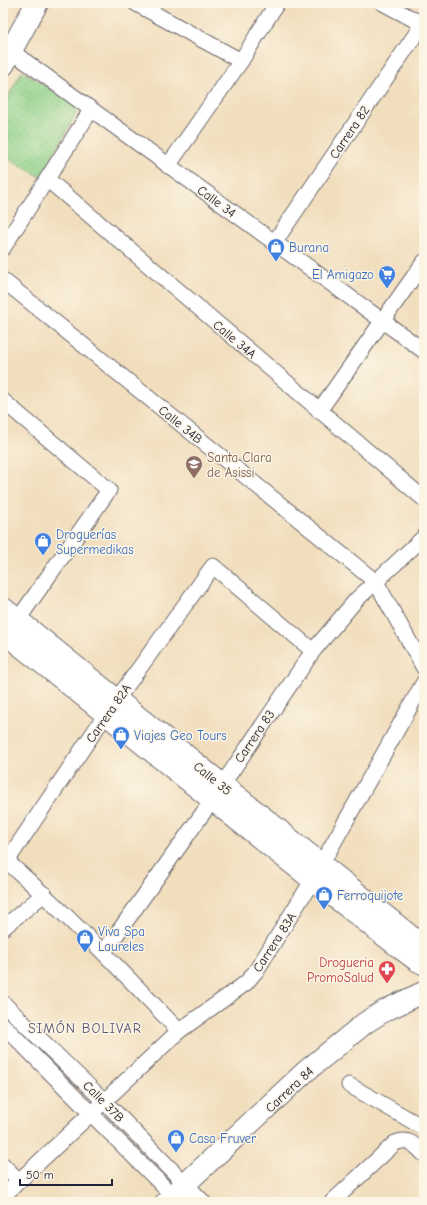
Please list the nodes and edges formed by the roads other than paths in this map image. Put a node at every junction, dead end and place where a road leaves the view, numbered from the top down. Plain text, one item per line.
1 (23, 3) edge
2 (37, 3) edge
3 (134, 3) edge
4 (277, 3) edge
5 (383, 3) edge
6 (424, 24) edge
7 (6, 52) edge
8 (241, 61) junction
9 (91, 110) junction
10 (168, 166) junction
11 (47, 179) junction
12 (274, 242) junction
13 (3, 248) edge
14 (424, 262) edge
15 (3, 280) edge
16 (383, 321) junction
17 (424, 351) edge
18 (3, 401) edge
19 (319, 411) junction
20 (424, 499) edge
21 (424, 537) edge
22 (376, 582) junction
23 (7, 628) edge
24 (313, 650) junction
25 (424, 668) edge
26 (424, 682) edge
27 (112, 707) junction
28 (217, 793) junction
29 (5, 860) edge
30 (317, 873) junction
31 (44, 894) junction
32 (3, 928) edge
33 (424, 947) edge
34 (104, 952) junction
35 (424, 964) edge
36 (424, 992) edge
37 (3, 1003) edge
38 (3, 1025) edge
39 (178, 1031) junction
40 (349, 1085) dead end
41 (103, 1100) junction
42 (90, 1113) junction
43 (424, 1128) edge
44 (424, 1154) edge
45 (3, 1165) edge
46 (18, 1180) junction
47 (3, 1196) edge
48 (176, 1196) edge
49 (341, 1199) edge
50 (203, 1202) edge

1 - 7 main road
2 - 7 main road
3 - 8 street
4 - 8 street
5 - 6 street
6 - 12 street, Carrera 82
7 - 9 street, Calle 34
8 - 10 street
9 - 10 street, Calle 34
9 - 11 street
10 - 12 street, Calle 34
11 - 13 street
11 - 19 street, Calle 34A
12 - 16 street, Calle 34
14 - 16 street
15 - 22 street, Calle 34B
16 - 17 street, Calle 34
16 - 19 street
18 - 23 street
19 - 20 street, Calle 34A
21 - 22 street, Carrera 83
22 - 24 street, Carrera 83
22 - 25 street, Calle 34B
23 - 27 street, Calle 35
24 - 27 street, Carrera 82A
24 - 28 street, Carrera 83
26 - 30 street, Carrera 83A
27 - 28 street, Calle 35
27 - 29 street, Carrera 82A
28 - 30 street, Calle 35
28 - 34 street, Carrera 83
29 - 31 street
30 - 33 street, Calle 35
30 - 35 street, Calle 35
30 - 39 street, Carrera 83A
31 - 32 street
31 - 34 street
34 - 39 street
36 - 48 street, Carrera 84
37 - 41 street, Calle 37B
38 - 42 street, Calle 37B
39 - 41 street, Carrera 83A
40 - 43 street
41 - 42 street, Carrera 83A
41 - 48 street, Calle 37B
42 - 46 street, Carrera 83A
42 - 48 street, Calle 37B
44 - 49 street
45 - 46 street
46 - 47 street, Carrera 83A
48 - 50 street, Calle 37B

